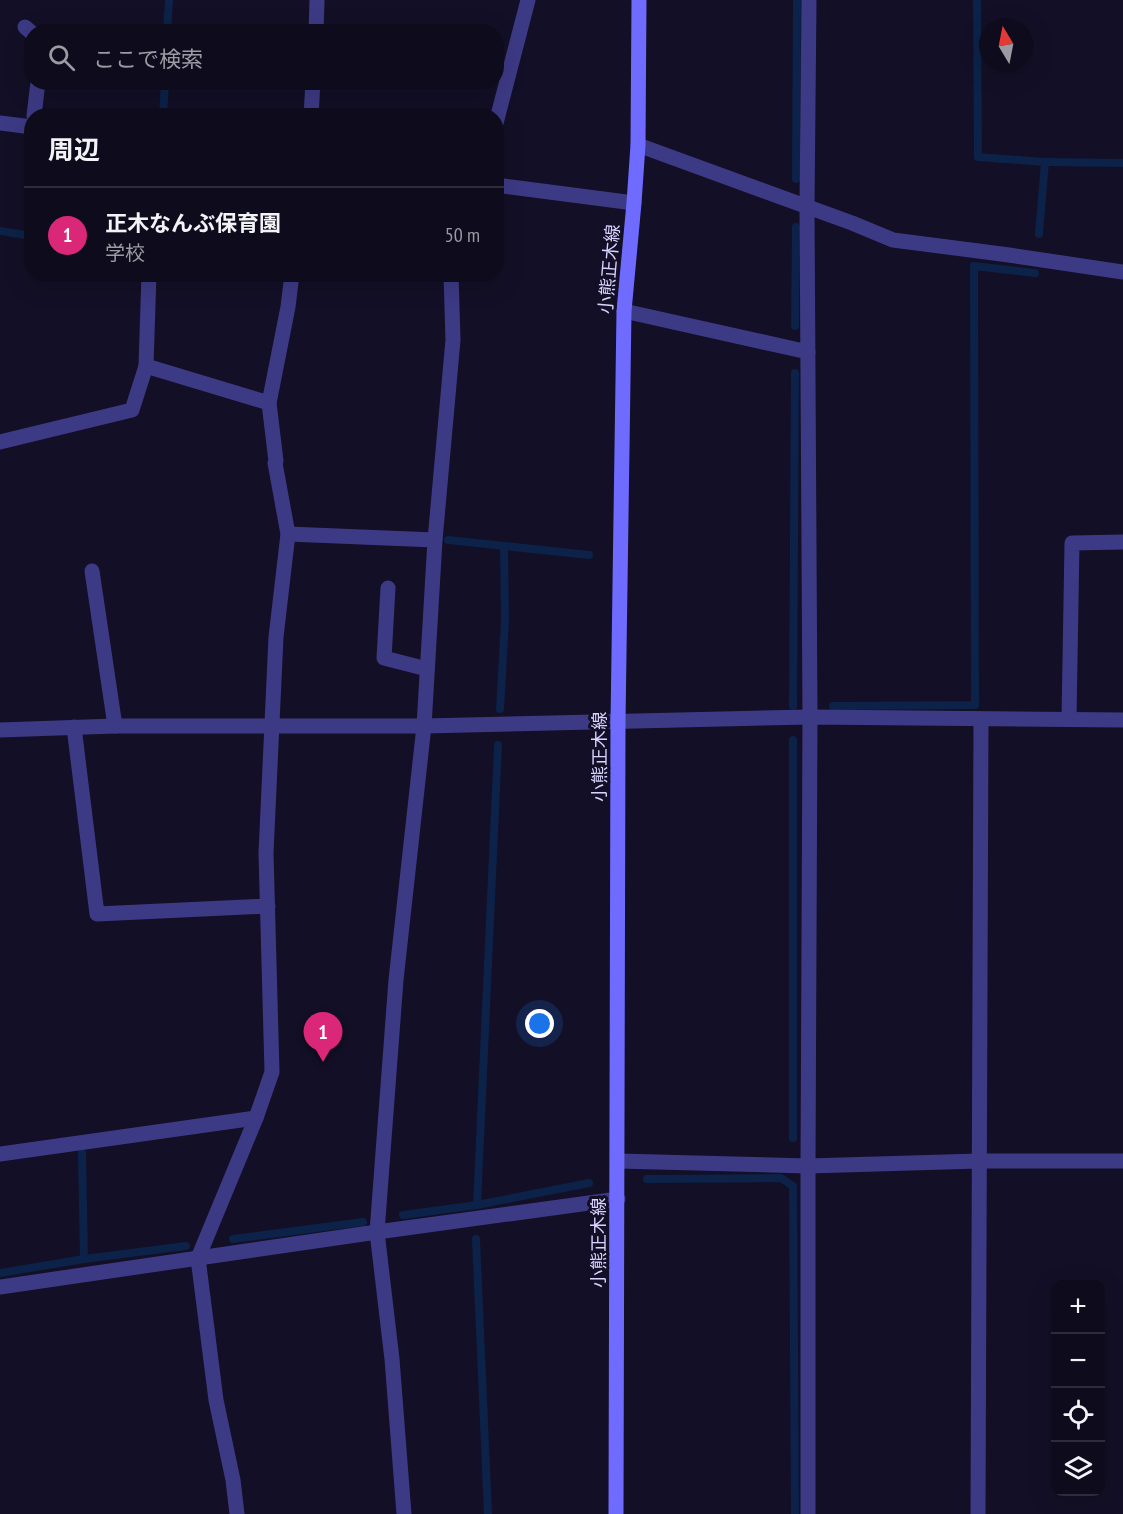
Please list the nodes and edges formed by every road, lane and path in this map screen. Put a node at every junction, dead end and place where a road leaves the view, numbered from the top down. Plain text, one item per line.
1 (317, 0) edge
2 (528, 0) edge
3 (639, 0) edge
4 (809, 0) edge
5 (316, 24) edge
6 (37, 90) edge
7 (313, 90) edge
8 (35, 108) edge
9 (311, 108) edge
10 (500, 108) edge
11 (0, 123) edge
12 (24, 126) edge
13 (638, 145) junction
14 (504, 187) edge
15 (634, 203) junction
16 (807, 207) junction
17 (1123, 272) edge
18 (149, 282) edge
19 (291, 282) edge
20 (451, 282) edge
21 (624, 311) junction
22 (808, 352) junction
23 (146, 366) junction
24 (269, 403) junction
25 (0, 442) edge
26 (288, 534) junction
27 (435, 540) junction
28 (1123, 542) edge
29 (92, 571) dead end
30 (388, 588) dead end
31 (427, 669) junction
32 (810, 717) junction
33 (981, 719) junction
34 (1070, 719) junction
35 (1123, 720) edge
36 (618, 722) junction
37 (273, 725) junction
38 (115, 726) junction
39 (424, 726) junction
40 (74, 728) junction
41 (0, 730) edge
42 (268, 906) junction
43 (256, 1118) junction
44 (0, 1154) edge
45 (618, 1161) junction
46 (980, 1161) junction
47 (1123, 1161) edge
48 (808, 1166) junction
49 (618, 1199) junction
50 (376, 1232) junction
51 (198, 1258) junction
52 (0, 1287) edge
53 (237, 1514) edge
54 (404, 1514) edge
55 (616, 1514) edge
56 (808, 1514) edge
57 (978, 1514) edge

1 - 5 street
2 - 10 street
3 - 13 main road, 小熊正木線
4 - 16 street
6 - 8 street
7 - 9 street
11 - 12 street
13 - 15 main road, 小熊正木線
13 - 16 street
14 - 15 street
15 - 21 main road, 小熊正木線
16 - 17 street
16 - 22 street
18 - 23 street
19 - 24 street
20 - 27 street
21 - 22 street
21 - 36 main road, 小熊正木線
22 - 32 street
23 - 24 street
23 - 25 street
24 - 26 street
26 - 27 street
26 - 37 street
27 - 31 street
28 - 34 street
29 - 38 street
30 - 31 street
31 - 39 street
32 - 33 street
32 - 36 street
32 - 48 street
33 - 34 street
33 - 46 street
34 - 35 street
36 - 39 street
36 - 45 main road, 小熊正木線
37 - 38 street
37 - 39 street
37 - 42 street
38 - 40 street
39 - 50 street
40 - 41 street
40 - 42 street
42 - 43 street
43 - 44 street
43 - 51 street
45 - 48 street
45 - 49 main road, 小熊正木線
46 - 47 street
46 - 48 street
46 - 57 street
48 - 56 street
49 - 50 street
49 - 55 main road, 小熊正木線
50 - 51 street
50 - 54 street
51 - 52 street
51 - 53 street

